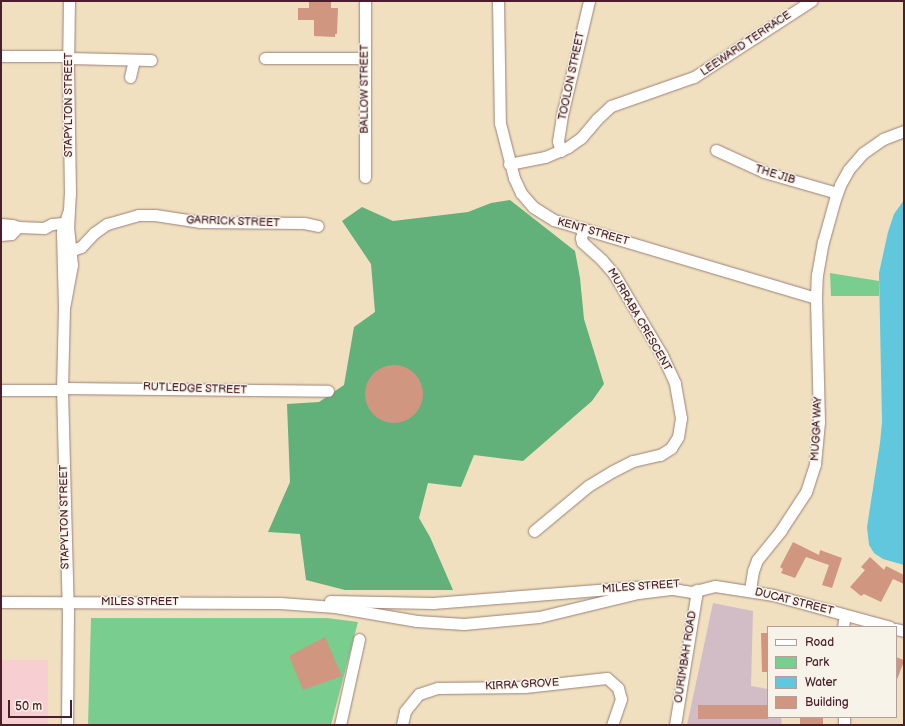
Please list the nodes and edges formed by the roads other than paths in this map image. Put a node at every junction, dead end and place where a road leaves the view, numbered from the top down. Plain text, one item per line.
1 (69, 1) edge
2 (365, 1) edge
3 (498, 1) edge
4 (589, 1) edge
5 (811, 1) edge
6 (1, 56) edge
7 (68, 57) junction
8 (265, 58) dead end
9 (365, 58) junction
10 (134, 60) junction
11 (151, 60) dead end
12 (130, 76) dead end
13 (904, 131) edge
14 (716, 150) dead end
15 (561, 151) junction
16 (509, 164) junction
17 (366, 176) dead end
18 (837, 193) junction
19 (69, 210) junction
20 (64, 223) junction
21 (1, 224) edge
22 (318, 226) dead end
23 (18, 228) junction
24 (583, 229) junction
25 (1, 235) edge
26 (69, 236) junction
27 (67, 252) junction
28 (816, 298) junction
29 (62, 389) junction
30 (1, 390) edge
31 (328, 391) dead end
32 (534, 531) dead end
33 (697, 590) junction
34 (750, 590) junction
35 (1, 602) edge
36 (68, 602) junction
37 (280, 603) junction
38 (845, 615) junction
39 (843, 626) edge
40 (886, 626) edge
41 (359, 638) dead end
42 (67, 725) edge
43 (340, 725) edge
44 (402, 725) edge
45 (612, 725) edge
46 (674, 725) edge

1 - 7 street, STAPYLTON STREET
2 - 9 street, BALLOW STREET
3 - 16 street, KENT STREET
4 - 15 street, TOOLON STREET
5 - 15 street, LEEWARD TERRACE
6 - 7 street
7 - 10 street
7 - 19 street, STAPYLTON STREET
8 - 9 street
9 - 17 street, BALLOW STREET
10 - 11 street
10 - 12 street
13 - 18 street, MUGGA WAY
14 - 18 street, THE JIB
15 - 16 street, LEEWARD TERRACE
16 - 24 street, KENT STREET
18 - 28 street, MUGGA WAY
19 - 20 street, STAPYLTON STREET
19 - 26 street, STAPYLTON STREET
20 - 23 street
20 - 26 street
20 - 27 street, STAPYLTON STREET
21 - 23 street
22 - 27 street, GARRICK STREET
23 - 25 street
24 - 28 street, KENT STREET
24 - 32 street, MURRABA CRESCENT
26 - 27 street, STAPYLTON STREET
27 - 29 street, STAPYLTON STREET
28 - 34 street, MUGGA WAY
29 - 30 street, RUTLEDGE STREET
29 - 31 street, RUTLEDGE STREET
29 - 36 street, STAPYLTON STREET
33 - 34 street, DUCAT STREET
33 - 37 street, MILES STREET
33 - 37 street, MILES STREET
33 - 46 street, OURIMBAH ROAD
34 - 38 street, DUCAT STREET
35 - 36 street, MILES STREET
36 - 37 street, MILES STREET
36 - 42 street, STAPYLTON STREET
38 - 39 street
38 - 40 street, DUCAT STREET
41 - 43 street
44 - 45 street, KIRRA GROVE

